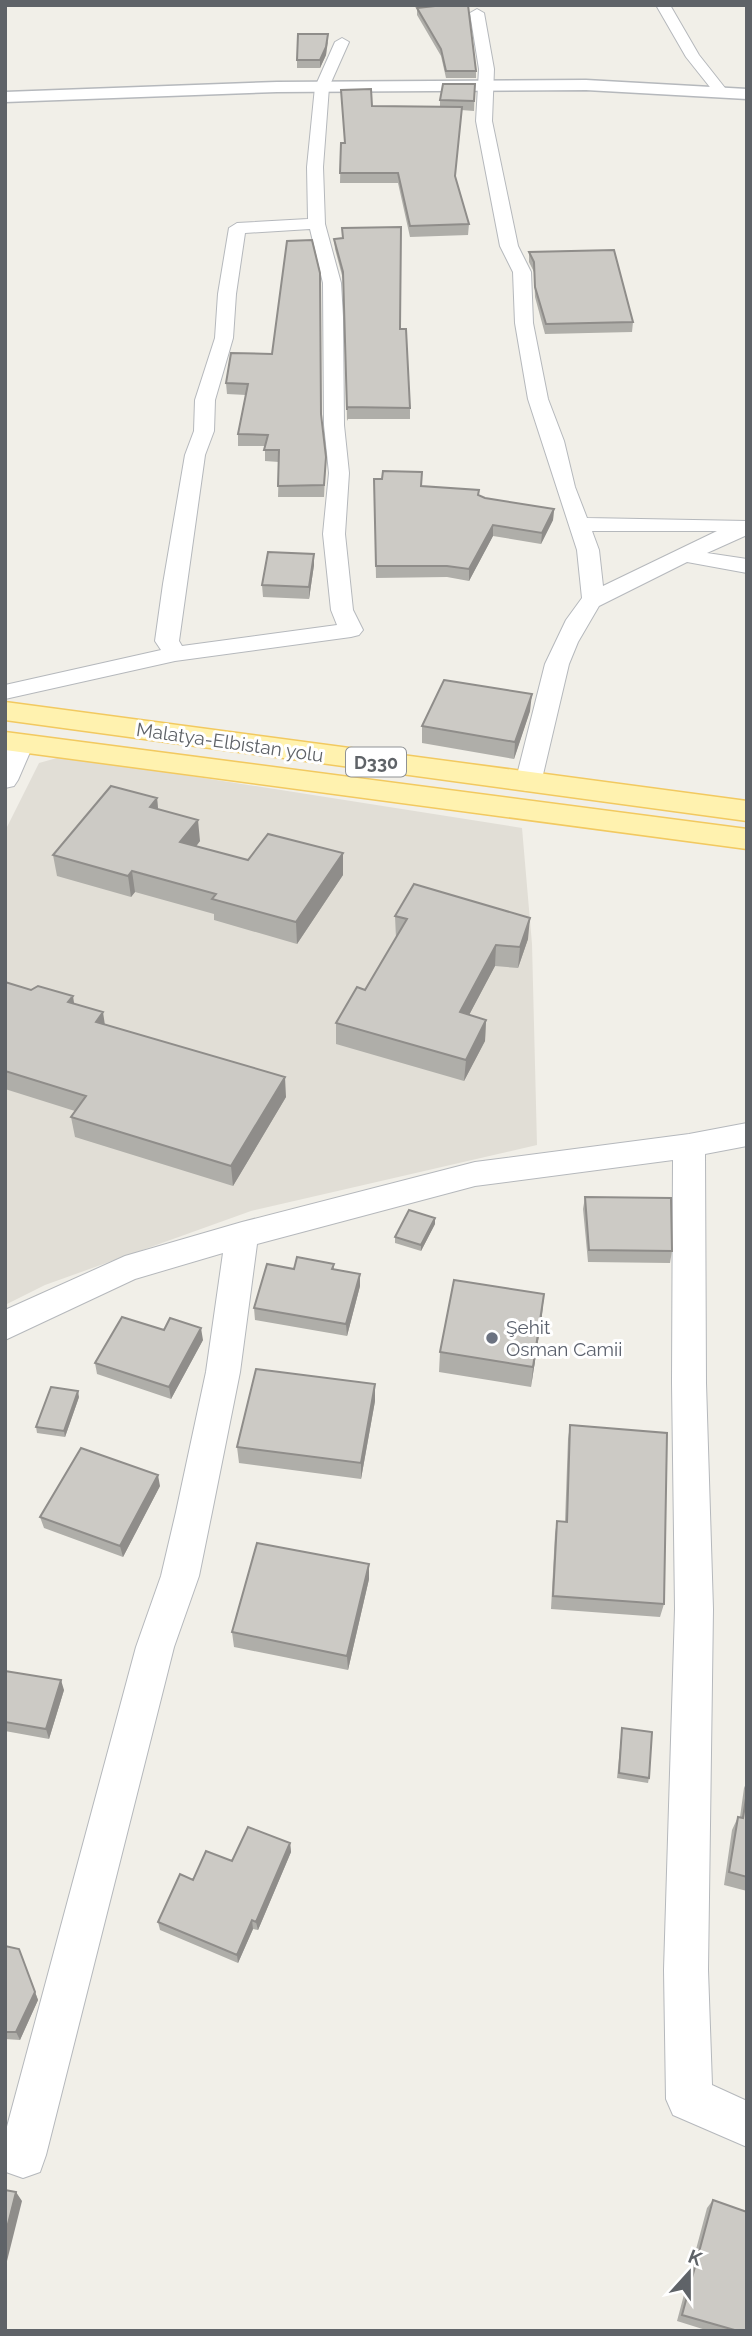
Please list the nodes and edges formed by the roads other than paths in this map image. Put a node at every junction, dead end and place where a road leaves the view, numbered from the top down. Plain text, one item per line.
1 (663, 5) edge
2 (477, 13) dead end
3 (342, 42) dead end
4 (323, 87) junction
5 (486, 88) junction
6 (722, 93) junction
7 (747, 94) edge
8 (5, 97) edge
9 (317, 225) junction
10 (578, 524) junction
11 (747, 526) edge
12 (682, 555) junction
13 (747, 566) edge
14 (593, 598) junction
15 (175, 653) junction
16 (5, 692) edge
17 (5, 711) edge
18 (14, 742) edge
19 (5, 780) edge
20 (528, 783) junction
21 (747, 811) edge
22 (747, 839) edge
23 (747, 1134) edge
24 (689, 1146) junction
25 (242, 1235) junction
26 (5, 1326) edge
27 (747, 2124) edge
28 (23, 2155) dead end

1 - 6 street
2 - 5 street
3 - 4 street
4 - 5 street
4 - 8 street
4 - 9 street
5 - 6 street
5 - 10 street
6 - 7 street
9 - 15 street
9 - 15 street
10 - 11 street
10 - 14 street
11 - 12 street
12 - 13 street
12 - 14 street
14 - 20 street
15 - 16 street
17 - 20 main road, Malatya-Elbistan yolu / D330
18 - 19 street
18 - 22 main road, Malatya-Elbistan yolu / D330
20 - 21 main road, Malatya-Elbistan yolu / D330
23 - 24 street
24 - 25 street
24 - 27 street
25 - 26 street
25 - 28 street

